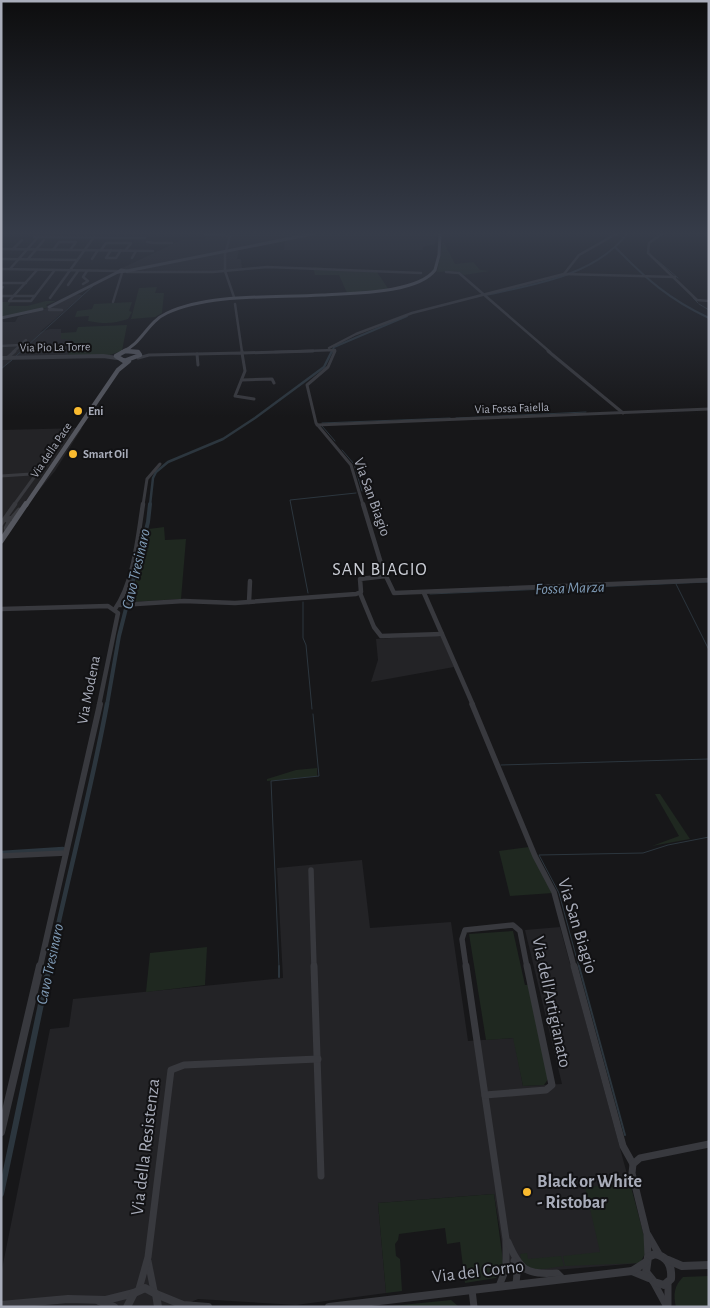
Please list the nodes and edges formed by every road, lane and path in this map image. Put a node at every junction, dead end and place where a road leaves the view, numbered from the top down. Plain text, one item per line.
1 (52, 295) edge
2 (70, 295) edge
3 (115, 295) edge
4 (299, 295) edge
5 (484, 295) joint
6 (694, 295) edge
7 (1, 296) edge
8 (15, 296) junction
9 (35, 296) joint
10 (50, 298) dead end
11 (709, 301) edge
12 (113, 302) dead end
13 (235, 304) dead end
14 (1, 318) edge
15 (26, 340) dead end
16 (20, 345) junction
17 (1, 346) edge
18 (135, 346) junction
19 (331, 349) junction
20 (125, 351) junction
21 (242, 353) junction
22 (138, 354) junction
23 (197, 354) junction
24 (118, 357) junction
25 (1, 358) edge
26 (7, 358) junction
27 (130, 360) junction
28 (198, 365) dead end
29 (118, 370) junction
30 (242, 380) junction
31 (274, 383) dead end
32 (254, 399) dead end
33 (709, 409) edge
34 (623, 413) junction
35 (317, 425) junction
36 (160, 464) dead end
37 (1, 476) edge
38 (27, 503) junction
39 (3, 519) edge
40 (1, 524) edge
41 (7, 532) junction
42 (1, 540) edge
43 (386, 576) junction
44 (709, 580) edge
45 (250, 581) dead end
46 (360, 593) junction
47 (424, 593) junction
48 (249, 602) junction
49 (119, 606) junction
50 (1, 609) edge
51 (442, 634) junction
52 (66, 853) junction
53 (1, 856) edge
54 (311, 870) dead end
55 (318, 1060) junction
56 (485, 1095) junction
57 (1, 1132) edge
58 (709, 1144) edge
59 (633, 1164) junction
60 (321, 1176) dead end
61 (648, 1234) junction
62 (506, 1239) junction
63 (662, 1256) junction
64 (148, 1257) junction
65 (647, 1260) junction
66 (709, 1265) edge
67 (682, 1266) junction
68 (632, 1271) junction
69 (672, 1273) junction
70 (562, 1279) junction
71 (652, 1280) junction
72 (668, 1283) junction
73 (516, 1284) junction
74 (499, 1286) junction
75 (472, 1290) junction
76 (136, 1291) junction
77 (155, 1292) junction
78 (94, 1300) junction
79 (1, 1305) edge
80 (180, 1306) edge
81 (114, 1307) edge
82 (127, 1307) edge
83 (158, 1307) edge
84 (208, 1307) edge
85 (329, 1307) edge
86 (474, 1307) edge
87 (668, 1307) edge

1 - 10 street
2 - 14 main road
3 - 12 street
4 - 18 main road
5 - 19 street
5 - 34 street
6 - 11 street
7 - 8 street
8 - 9 street
8 - 9 street
13 - 21 street
15 - 16 street, Via Pio La Torre
16 - 17 street
16 - 26 street, Via Pio La Torre
18 - 20 main road
18 - 22 main road
19 - 21 street
19 - 35 street, Via San Biagio
20 - 22 main road
20 - 24 main road
21 - 23 street
21 - 30 street
22 - 23 street
22 - 27 main road
23 - 28 street
24 - 26 street, Via Pio La Torre
24 - 27 main road
24 - 29 main road, Via della Pace
25 - 26 street, Via Pio La Torre
27 - 29 main road, Via della Pace
29 - 38 main road, Via della Pace
30 - 31 street
30 - 32 street
33 - 34 street, Via Fossa Faiella
34 - 35 street, Via Fossa Faiella
35 - 43 street, Via San Biagio
36 - 49 street
37 - 39 street
38 - 39 street
38 - 41 main road, Via della Pace
39 - 40 street
39 - 41 street
41 - 42 main road, Via della Pace
43 - 46 street
43 - 47 street
44 - 47 street
45 - 48 street
46 - 48 street
46 - 51 street
47 - 51 street, Via San Biagio
48 - 49 street
49 - 50 street
49 - 52 street, Via Modena
51 - 59 street, Via San Biagio
52 - 53 street
52 - 57 street, Via Modena
54 - 55 street
55 - 60 street
55 - 64 street, Via della Resistenza
56 - 56 street, Via dell'Artigianato
56 - 62 street, Via dell'Artigianato
58 - 59 street
59 - 61 street, Via San Biagio
61 - 63 street
61 - 65 street
62 - 70 street
62 - 73 street
62 - 74 street, Via dell'Artigianato
63 - 65 street
63 - 67 street
63 - 69 street
64 - 76 street, Via della Resistenza
64 - 77 street, Via della Resistenza
65 - 68 street, Via del Corno
65 - 71 street
66 - 67 street
67 - 69 street
68 - 70 street, Via del Corno
68 - 71 street, Via del Corno
69 - 72 street
70 - 73 street, Via del Corno
71 - 72 street
71 - 87 street
72 - 87 street
73 - 74 street, Via del Corno
74 - 75 street, Via del Corno
75 - 85 street, Via del Corno
75 - 86 street
76 - 77 street
76 - 78 street
76 - 82 street
77 - 80 street
77 - 83 street
78 - 79 street
78 - 81 street
80 - 84 street

